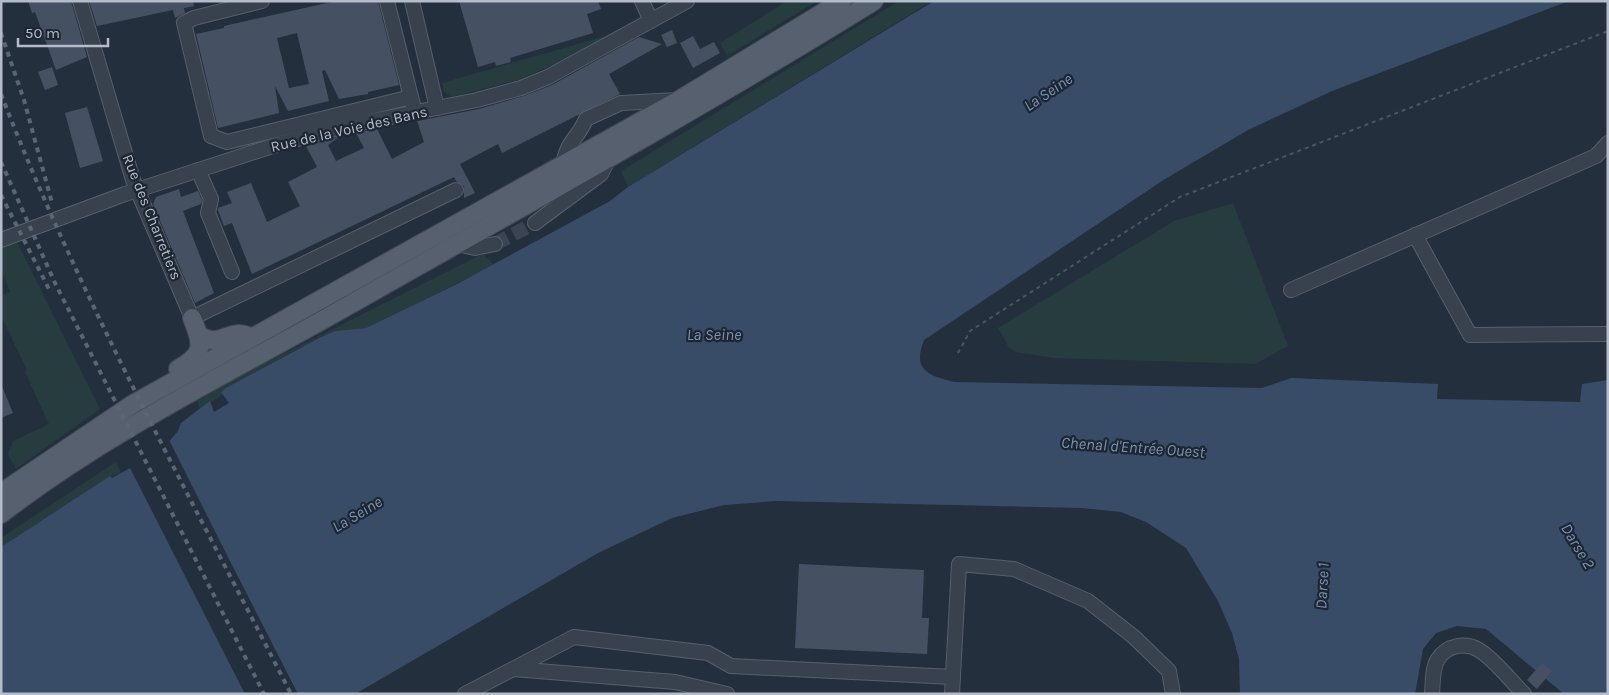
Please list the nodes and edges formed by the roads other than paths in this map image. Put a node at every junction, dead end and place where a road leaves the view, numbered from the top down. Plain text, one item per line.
1 (80, 1) edge
2 (262, 1) edge
3 (387, 1) edge
4 (412, 1) edge
5 (642, 1) edge
6 (687, 1) edge
7 (842, 1) edge
8 (874, 1) edge
9 (651, 21) junction
10 (411, 97) junction
11 (679, 100) junction
12 (437, 108) junction
13 (416, 112) junction
14 (1608, 143) edge
15 (608, 160) junction
16 (563, 165) junction
17 (198, 170) junction
18 (138, 190) junction
19 (456, 190) dead end
20 (535, 222) tunnel mouth
21 (1415, 236) junction
22 (1, 240) edge
23 (457, 244) junction
24 (495, 244) tunnel mouth
25 (232, 272) dead end
26 (1291, 290) dead end
27 (192, 318) junction
28 (1608, 334) edge
29 (200, 336) junction
30 (254, 338) junction
31 (133, 404) junction
32 (1, 493) edge
33 (1, 514) edge
34 (513, 669) junction
35 (954, 677) junction
36 (465, 694) edge
37 (727, 694) edge
38 (953, 694) edge
39 (1173, 694) edge
40 (1432, 694) edge
41 (1524, 694) edge

1 - 18 street, Rue des Charretiers
2 - 10 street
3 - 10 street
4 - 12 street
5 - 9 street
6 - 9 street, Rue de la Voie des Bans
7 - 11 main road
8 - 15 main road
9 - 12 street, Rue de la Voie des Bans
10 - 13 street
11 - 16 main road
11 - 16 street
12 - 13 street, Rue de la Voie des Bans
13 - 17 street, Rue de la Voie des Bans
14 - 21 street
15 - 20 street
15 - 23 main road
16 - 30 main road
17 - 18 street, Rue de la Voie des Bans
17 - 25 street
18 - 22 street, Rue de la Voie des Bans
18 - 27 street, Rue des Charretiers
19 - 27 street
21 - 26 street
21 - 28 street
23 - 24 street
23 - 33 main road
27 - 29 main road
29 - 30 main road
29 - 31 main road
30 - 31 main road
31 - 32 main road
34 - 35 street
34 - 36 street
34 - 37 street
35 - 38 street
35 - 39 street
40 - 41 street

